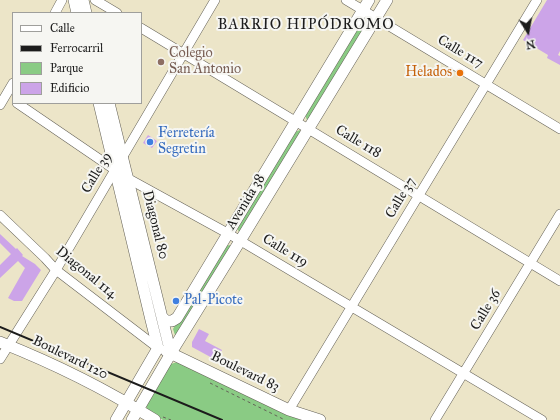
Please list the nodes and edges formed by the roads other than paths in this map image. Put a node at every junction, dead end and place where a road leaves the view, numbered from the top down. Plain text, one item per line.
1 (62, 0) edge
2 (74, 0) edge
3 (83, 0) edge
4 (96, 0) edge
5 (215, 0) edge
6 (346, 0) edge
7 (369, 0) edge
8 (387, 0) edge
9 (537, 0) edge
10 (363, 10) junction
11 (55, 12) edge
12 (77, 12) edge
13 (86, 12) edge
14 (115, 12) edge
15 (376, 18) junction
16 (142, 29) edge
17 (184, 54) junction
18 (486, 84) junction
19 (12, 86) edge
20 (6, 96) edge
21 (18, 104) edge
22 (99, 104) edge
23 (109, 104) edge
24 (0, 105) edge
25 (296, 121) junction
26 (560, 128) edge
27 (308, 129) junction
28 (122, 158) junction
29 (115, 170) junction
30 (127, 178) junction
31 (418, 195) junction
32 (560, 214) edge
33 (0, 215) edge
34 (229, 234) junction
35 (240, 241) junction
36 (530, 263) junction
37 (56, 270) junction
38 (560, 281) edge
39 (351, 307) junction
40 (162, 317) junction
41 (4, 343) edge
42 (158, 348) junction
43 (171, 354) junction
44 (0, 359) edge
45 (464, 374) junction
46 (126, 403) junction
47 (139, 410) junction
48 (287, 415) edge
49 (158, 418) edge
50 (116, 420) edge
51 (132, 420) edge
52 (320, 420) edge
53 (435, 420) edge
54 (542, 420) edge

1 - 11 street
2 - 12 main road
3 - 13 main road
4 - 14 street
5 - 17 street, Calle 39
6 - 10 street, Calle 117
7 - 10 main road, Avenida 38
8 - 15 main road, Avenida 38
9 - 18 street, Calle 37
10 - 15 street, Calle 117
10 - 25 main road, Avenida 38
15 - 18 street, Calle 117
15 - 27 main road, Avenida 38
16 - 17 street, Calle 118
17 - 25 street, Calle 118
17 - 28 street, Calle 39
18 - 26 street, Calle 117
18 - 31 street, Calle 37
19 - 20 street
20 - 24 street
21 - 29 street, Calle 119
22 - 29 main road, Diagonal 80
23 - 28 main road, Diagonal 80
25 - 27 street, Calle 118
25 - 34 main road, Avenida 38
27 - 31 street, Calle 118
27 - 35 main road, Avenida 38
28 - 29 street, Calle 39
28 - 30 main road, Diagonal 80
29 - 30 street, Calle 119
29 - 37 street, Calle 39
29 - 42 main road, Diagonal 80
30 - 34 street, Calle 119
30 - 40 main road, Diagonal 80
31 - 36 street, Calle 118
31 - 39 street, Calle 37
32 - 36 street, Calle 36
33 - 37 street, Diagonal 114
34 - 35 street, Calle 119
34 - 40 main road, Avenida 38
35 - 39 street, Calle 119
35 - 43 main road, Avenida 38
36 - 38 street, Calle 118
36 - 45 street, Calle 36
37 - 41 street, Calle 39
37 - 42 street, Diagonal 114
39 - 45 street, Calle 119
39 - 48 street, Calle 37
40 - 43 main road, Diagonal 80
41 - 44 street, Calle 39
41 - 46 main road, Boulevard 120
42 - 43 main road, Boulevard 83
42 - 46 main road
43 - 47 main road, Avenida 38
43 - 48 main road, Boulevard 83
45 - 53 street, Calle 36
45 - 54 street, Calle 119
46 - 47 main road, Boulevard 120
46 - 50 main road
47 - 49 main road, Boulevard 120
47 - 51 main road, Avenida 38
48 - 52 main road, Boulevard 83

